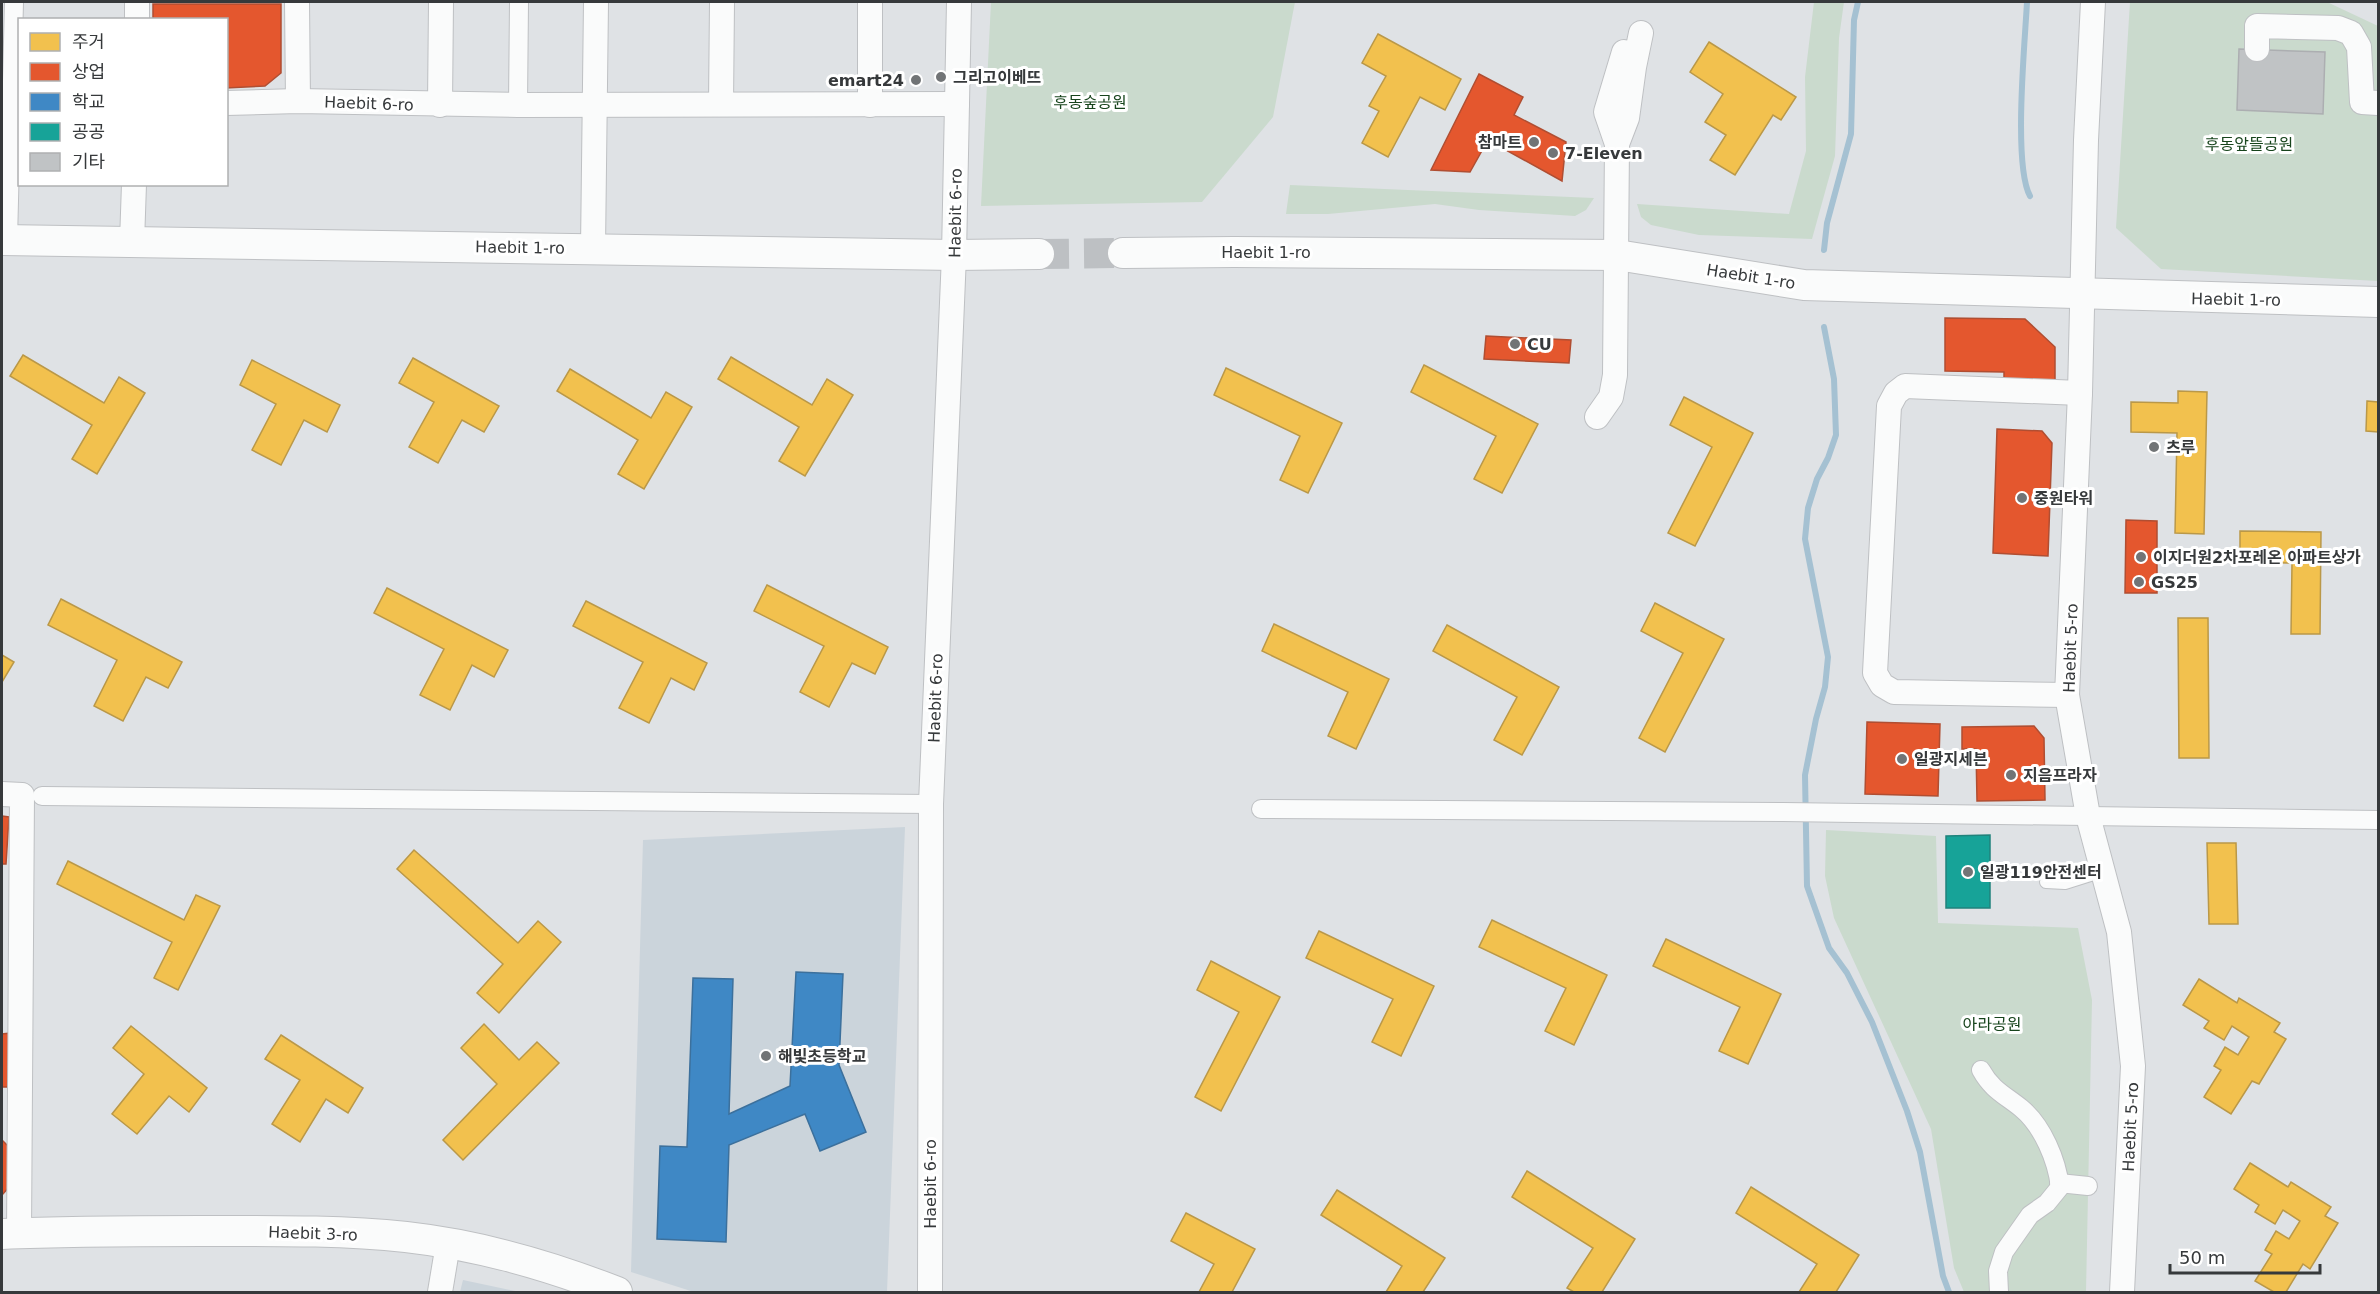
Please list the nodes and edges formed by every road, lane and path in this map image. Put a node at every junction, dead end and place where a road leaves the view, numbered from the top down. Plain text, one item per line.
1 (14, 2) edge
2 (137, 2) edge
3 (297, 2) edge
4 (441, 2) edge
5 (519, 2) edge
6 (596, 2) edge
7 (722, 2) edge
8 (870, 2) edge
9 (959, 2) edge
10 (2093, 2) edge
11 (137, 18) edge
12 (1635, 33) dead end
13 (2257, 49) dead end
14 (298, 101) junction
15 (11, 102) edge
16 (228, 103) edge
17 (2379, 103) edge
18 (722, 104) junction
19 (957, 104) junction
20 (440, 105) junction
21 (518, 105) junction
22 (596, 105) junction
23 (870, 105) junction
24 (134, 186) edge
25 (5, 240) edge
26 (132, 242) junction
27 (593, 248) junction
28 (1123, 253) tunnel mouth
29 (1039, 254) tunnel mouth
30 (954, 255) junction
31 (1617, 255) junction
32 (2083, 295) junction
33 (2379, 302) edge
34 (2080, 393) junction
35 (1597, 417) dead end
36 (2067, 695) junction
37 (2, 794) edge
38 (42, 796) dead end
39 (931, 804) junction
40 (1261, 809) dead end
41 (2088, 816) junction
42 (2379, 820) edge
43 (2103, 871) junction
44 (2046, 882) dead end
45 (1981, 1070) dead end
46 (11, 1130) edge
47 (2059, 1183) junction
48 (2088, 1186) dead end
49 (10, 1234) edge
50 (448, 1245) junction
51 (440, 1293) edge
52 (617, 1293) edge
53 (930, 1293) edge
54 (1999, 1293) edge
55 (2122, 1293) edge

1 - 15 street
2 - 11 street
3 - 14 street
4 - 20 street
5 - 21 street
6 - 22 street
7 - 18 street
8 - 23 street
9 - 19 street, Haebit 6-ro
10 - 32 street, Haebit 5-ro
12 - 31 street
13 - 17 street
14 - 16 street, Haebit 6-ro
14 - 20 street, Haebit 6-ro
15 - 25 street
18 - 22 street, Haebit 6-ro
18 - 23 street, Haebit 6-ro
19 - 23 street, Haebit 6-ro
19 - 30 street, Haebit 6-ro
20 - 21 street, Haebit 6-ro
21 - 22 street, Haebit 6-ro
22 - 27 street
24 - 26 street
25 - 26 street, Haebit 1-ro
26 - 27 street, Haebit 1-ro
27 - 30 street, Haebit 1-ro
28 - 31 street, Haebit 1-ro
29 - 30 street, Haebit 1-ro
30 - 39 street, Haebit 6-ro
31 - 32 street, Haebit 1-ro
31 - 35 street
32 - 33 street, Haebit 1-ro
32 - 34 street, Haebit 5-ro
34 - 36 street, Haebit 5-ro
34 - 36 street
36 - 41 street, Haebit 5-ro
37 - 46 street
38 - 39 street
39 - 53 street, Haebit 6-ro
40 - 41 street
41 - 42 street
41 - 43 street, Haebit 5-ro
43 - 44 lane
43 - 55 street, Haebit 5-ro
45 - 47 street
46 - 49 street
47 - 48 street
47 - 54 street
49 - 50 street, Haebit 3-ro
50 - 51 street
50 - 52 street, Haebit 3-ro

